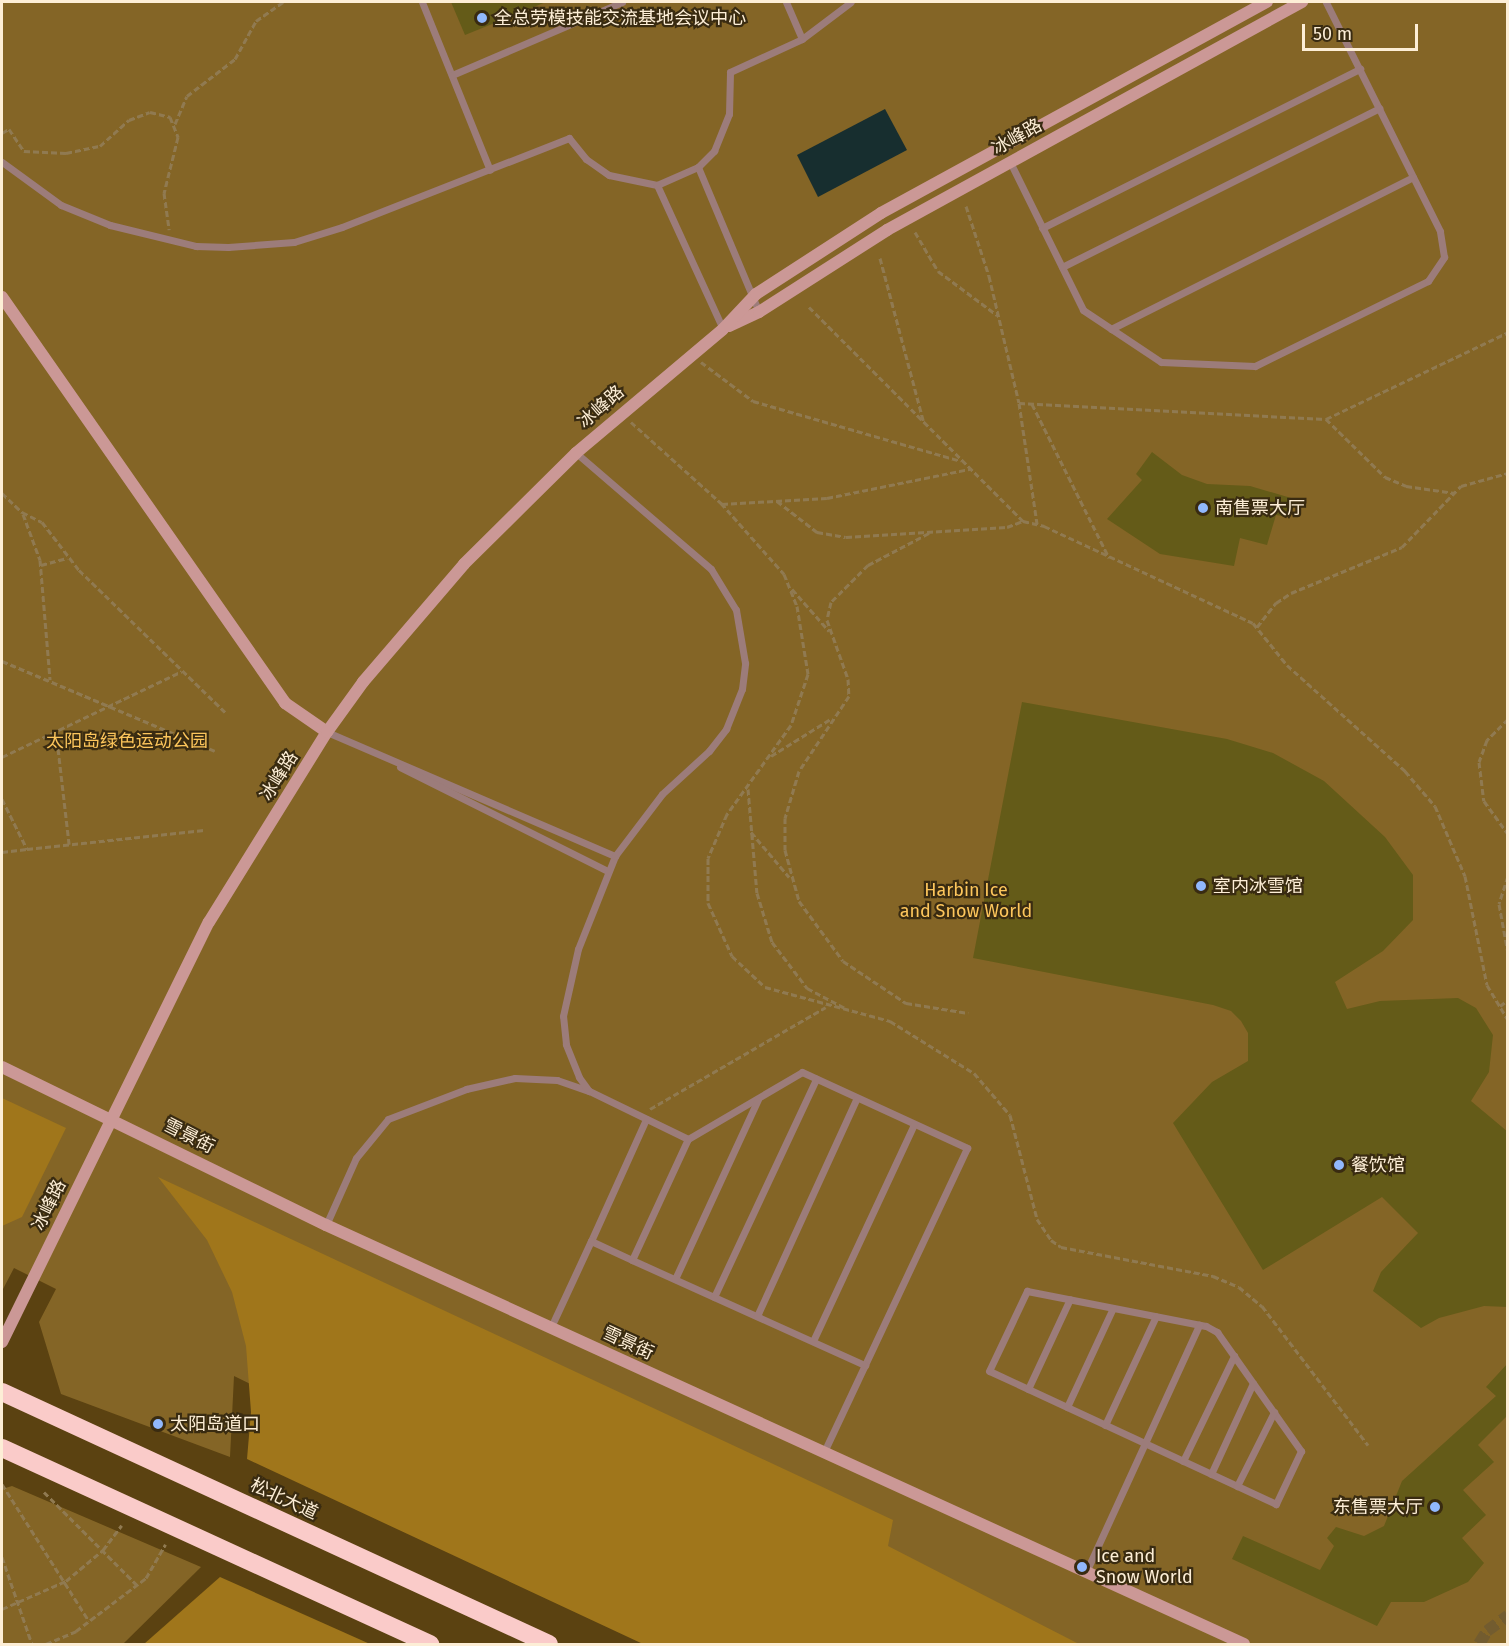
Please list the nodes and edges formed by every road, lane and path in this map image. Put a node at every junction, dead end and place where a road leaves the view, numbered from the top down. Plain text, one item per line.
1 (283, 2) edge
2 (422, 2) edge
3 (622, 2) edge
4 (786, 2) edge
5 (851, 2) edge
6 (1267, 2) edge
7 (1302, 2) edge
8 (1326, 2) edge
9 (802, 39) junction
10 (1360, 69) junction
11 (452, 75) junction
12 (1379, 108) junction
13 (174, 126) junction
14 (2, 133) edge
15 (2, 162) edge
16 (1010, 162) junction
17 (698, 167) junction
18 (490, 170) junction
19 (1413, 177) junction
20 (657, 185) junction
21 (1042, 228) junction
22 (915, 232) dead end
23 (166, 240) junction
24 (880, 258) dead end
25 (1062, 267) junction
26 (2, 297) edge
27 (752, 297) junction
28 (809, 307) dead end
29 (759, 312) junction
30 (999, 316) dead end
31 (723, 329) junction
32 (1110, 329) junction
33 (690, 354) junction
34 (1019, 403) dead end
35 (1032, 404) dead end
36 (621, 413) junction
37 (1326, 419) dead end
38 (923, 422) junction
39 (576, 453) junction
40 (963, 462) junction
41 (970, 469) junction
42 (1508, 473) edge
43 (2, 493) edge
44 (1454, 493) junction
45 (777, 501) junction
46 (721, 503) junction
47 (22, 512) junction
48 (1023, 521) junction
49 (1037, 525) junction
50 (932, 531) junction
51 (67, 558) junction
52 (1110, 559) junction
53 (41, 565) junction
54 (791, 588) junction
55 (1257, 627) junction
56 (830, 633) junction
57 (2, 661) edge
58 (182, 671) junction
59 (50, 681) junction
60 (110, 706) junction
61 (227, 714) dead end
62 (836, 716) junction
63 (1508, 719) edge
64 (56, 731) junction
65 (327, 732) junction
66 (216, 751) dead end
67 (2, 757) edge
68 (769, 757) junction
69 (748, 787) junction
70 (2, 800) edge
71 (204, 830) dead end
72 (749, 830) junction
73 (1508, 834) edge
74 (69, 844) junction
75 (27, 849) junction
76 (2, 852) edge
77 (615, 856) junction
78 (608, 871) junction
79 (1508, 876) edge
80 (790, 878) junction
81 (1508, 953) edge
82 (1508, 1000) edge
83 (827, 1006) junction
84 (1500, 1006) junction
85 (852, 1011) junction
86 (968, 1013) dead end
87 (1508, 1020) edge
88 (2, 1067) edge
89 (816, 1079) junction
90 (589, 1091) junction
91 (758, 1098) junction
92 (857, 1098) junction
93 (642, 1117) junction
94 (112, 1118) junction
95 (914, 1124) junction
96 (688, 1139) junction
97 (326, 1225) junction
98 (591, 1241) junction
99 (632, 1260) junction
100 (675, 1279) junction
101 (714, 1297) junction
102 (1070, 1299) junction
103 (1113, 1308) junction
104 (757, 1316) junction
105 (1156, 1316) junction
106 (1199, 1324) junction
107 (550, 1327) junction
108 (813, 1341) junction
109 (2, 1342) edge
110 (1234, 1356) junction
111 (865, 1365) junction
112 (1253, 1383) junction
113 (1028, 1389) junction
114 (2, 1392) edge
115 (1067, 1407) junction
116 (1274, 1412) junction
117 (1106, 1425) junction
118 (1144, 1443) junction
119 (1368, 1445) dead end
120 (2, 1448) edge
121 (824, 1452) junction
122 (1183, 1461) junction
123 (1210, 1474) junction
124 (2, 1484) edge
125 (1237, 1486) junction
126 (44, 1492) dead end
127 (122, 1525) dead end
128 (166, 1544) dead end
129 (103, 1550) junction
130 (2, 1557) edge
131 (1086, 1572) junction
132 (66, 1581) junction
133 (137, 1585) junction
134 (18, 1605) junction
135 (2, 1609) edge
136 (89, 1621) junction
137 (32, 1644) edge
138 (46, 1644) edge
139 (430, 1644) edge
140 (549, 1644) edge
141 (1244, 1644) edge

1 - 13 path
2 - 11 lane
3 - 11 lane
4 - 9 lane
5 - 9 lane
6 - 27 street, 冰峰路
7 - 16 street, 冰峰路
8 - 10 lane
9 - 17 lane
10 - 12 lane
10 - 21 lane
11 - 18 lane
12 - 19 lane
12 - 25 lane
13 - 14 path
13 - 23 path
15 - 23 lane
16 - 21 lane
16 - 29 street, 冰峰路
17 - 20 lane
17 - 27 lane
18 - 20 lane
18 - 23 lane
19 - 32 lane
19 - 32 lane
20 - 31 lane
21 - 25 lane
22 - 30 path
24 - 38 path
25 - 32 lane
26 - 65 street
27 - 29 lane
27 - 31 street, 冰峰路
28 - 38 path
29 - 31 street, 冰峰路
31 - 33 street, 冰峰路
33 - 36 street, 冰峰路
33 - 40 path
34 - 49 path
35 - 52 path
36 - 39 street, 冰峰路
36 - 46 path
37 - 44 path
38 - 40 path
39 - 65 street, 冰峰路
39 - 77 lane
40 - 41 path
41 - 45 path
41 - 48 path
42 - 44 path
43 - 47 path
44 - 55 path
45 - 46 path
45 - 50 path
46 - 54 path
47 - 51 path
47 - 53 path
48 - 49 path
48 - 50 path
49 - 52 path
50 - 56 path
51 - 53 path
51 - 58 path
52 - 55 path
53 - 59 path
54 - 56 path
54 - 68 path
55 - 84 path
56 - 62 path
57 - 59 path
58 - 60 path
58 - 61 path
59 - 60 path
60 - 64 path
60 - 66 path
62 - 68 path
62 - 80 path
63 - 73 path
64 - 67 path
64 - 74 path
65 - 77 lane
65 - 78 lane
65 - 94 street, 冰峰路
68 - 69 path
69 - 72 path
69 - 83 path
70 - 75 path
71 - 74 path
72 - 80 path
72 - 85 path
74 - 75 path
75 - 76 path
77 - 78 lane
78 - 90 lane
79 - 81 path
80 - 86 path
82 - 84 path
83 - 85 path
83 - 93 path
84 - 87 path
85 - 119 path
88 - 94 street, 雪景街
89 - 91 lane
89 - 92 lane
89 - 101 lane
90 - 93 lane
90 - 97 lane
91 - 96 lane
91 - 100 lane
92 - 95 lane
92 - 104 lane
93 - 96 lane
93 - 98 lane
94 - 97 street, 雪景街
94 - 109 street, 冰峰路
95 - 108 lane
95 - 111 lane
96 - 99 lane
97 - 107 street, 雪景街
98 - 99 lane
98 - 107 lane
99 - 100 lane
100 - 101 lane
101 - 104 lane
102 - 103 lane
102 - 113 lane
102 - 113 lane
103 - 105 lane
103 - 115 lane
104 - 108 lane
105 - 106 lane
105 - 117 lane
106 - 110 lane
106 - 118 lane
107 - 121 street, 雪景街
108 - 111 lane
110 - 112 lane
110 - 122 lane
111 - 121 lane
112 - 116 lane
112 - 123 lane
113 - 115 lane
114 - 140 highway, 松北大道
115 - 117 lane
116 - 125 lane
116 - 125 lane
117 - 118 lane
118 - 122 lane
118 - 131 lane
120 - 139 highway
121 - 131 street, 雪景街
122 - 123 lane
123 - 125 lane
124 - 132 path
126 - 129 path
127 - 129 path
128 - 133 path
129 - 132 path
129 - 133 path
130 - 134 path
131 - 141 street, 雪景街
132 - 134 path
132 - 136 path
133 - 136 path
134 - 135 path
134 - 137 path
136 - 138 path

